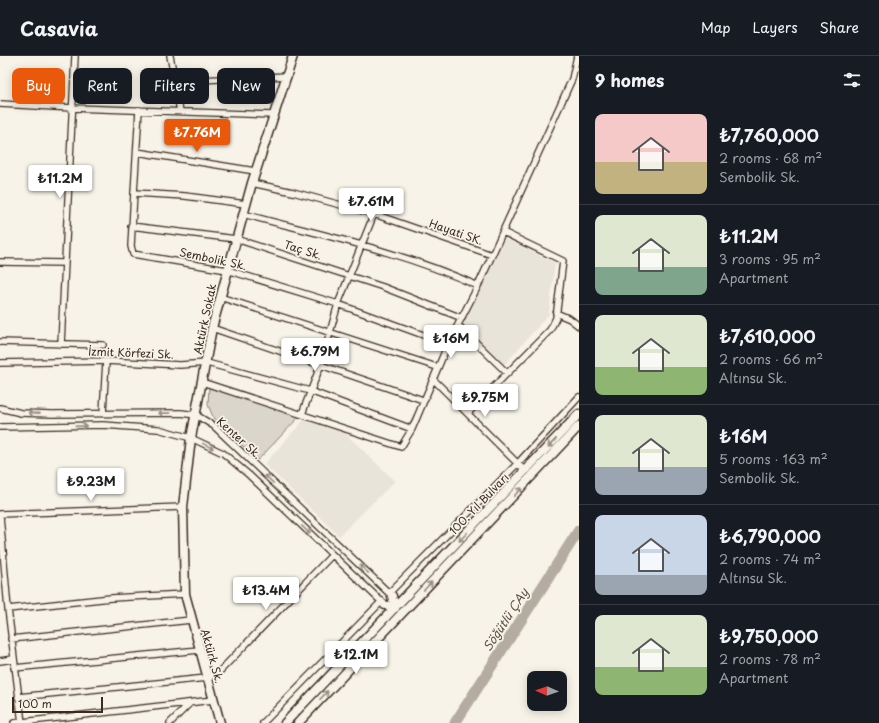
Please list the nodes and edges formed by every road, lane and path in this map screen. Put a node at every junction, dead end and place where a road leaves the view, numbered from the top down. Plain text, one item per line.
1 (75, 56) edge
2 (170, 56) edge
3 (293, 56) edge
4 (576, 56) edge
5 (172, 68) edge
6 (288, 76) junction
7 (209, 79) edge
8 (0, 104) edge
9 (179, 104) edge
10 (73, 108) junction
11 (139, 110) junction
12 (180, 112) junction
13 (274, 115) junction
14 (136, 152) junction
15 (256, 171) junction
16 (252, 183) junction
17 (134, 192) junction
18 (246, 204) junction
19 (243, 214) junction
20 (374, 214) junction
21 (131, 226) junction
22 (503, 232) junction
23 (236, 239) junction
24 (360, 246) junction
25 (492, 255) junction
26 (0, 262) edge
27 (65, 263) junction
28 (227, 270) junction
29 (348, 276) junction
30 (478, 286) junction
31 (220, 296) junction
32 (338, 304) junction
33 (556, 313) junction
34 (462, 318) junction
35 (458, 325) junction
36 (579, 326) edge
37 (212, 328) junction
38 (330, 333) junction
39 (0, 342) edge
40 (61, 344) junction
41 (448, 344) junction
42 (103, 345) dead end
43 (106, 361) junction
44 (0, 363) edge
45 (207, 363) junction
46 (321, 364) junction
47 (437, 367) junction
48 (507, 373) junction
49 (433, 379) junction
50 (202, 382) junction
51 (310, 391) junction
52 (579, 397) edge
53 (423, 400) junction
54 (0, 408) edge
55 (103, 413) junction
56 (468, 413) junction
57 (302, 414) junction
58 (579, 414) edge
59 (196, 415) junction
60 (579, 426) edge
61 (0, 427) edge
62 (412, 429) junction
63 (191, 438) junction
64 (518, 463) junction
65 (525, 471) junction
66 (183, 507) junction
67 (0, 515) edge
68 (332, 555) junction
69 (185, 594) junction
70 (390, 594) junction
71 (384, 603) junction
72 (8, 609) junction
73 (398, 611) junction
74 (191, 620) junction
75 (11, 639) junction
76 (199, 650) junction
77 (13, 659) junction
78 (0, 661) edge
79 (14, 668) junction
80 (207, 678) junction
81 (18, 698) junction
82 (213, 700) junction
83 (190, 703) junction
84 (22, 722) edge
85 (14, 723) edge
86 (170, 723) edge
87 (220, 723) edge
88 (263, 723) edge
89 (285, 723) edge
90 (298, 723) edge

1 - 10 street
2 - 5 street
3 - 6 main road, Aktürk Sokak
4 - 22 street
6 - 7 street
6 - 13 main road, Aktürk Sokak
8 - 10 street
9 - 12 street
10 - 11 street
10 - 27 street
11 - 12 street
11 - 14 street, Sembolik Sk.
12 - 13 street
13 - 15 main road, Aktürk Sokak
14 - 15 street
14 - 17 street, Sembolik Sk.
15 - 16 main road, Aktürk Sokak
16 - 18 main road, Aktürk Sokak
16 - 20 street, Hayati SK.
17 - 18 street
17 - 21 street, Sembolik Sk.
18 - 19 main road, Aktürk Sokak
19 - 23 main road, Aktürk Sokak
19 - 24 street
20 - 24 street
20 - 25 street, Hayati SK.
21 - 23 street, Taç Sk.
21 - 28 street, Sembolik Sk.
22 - 25 street
22 - 33 street
23 - 28 main road, Aktürk Sokak
23 - 29 street, Taç Sk.
24 - 29 street
24 - 30 street
25 - 30 street
26 - 27 street
27 - 40 street
28 - 31 main road, Aktürk Sokak
28 - 32 street, Sembolik Sk.
29 - 32 street
29 - 34 street, Taç Sk.
30 - 34 street
31 - 37 main road, Aktürk Sokak
31 - 38 street
32 - 38 street
32 - 41 street, Sembolik Sk.
33 - 36 street
33 - 48 street
34 - 35 street
35 - 41 street
35 - 48 street
37 - 45 main road, Aktürk Sokak
37 - 46 street
38 - 46 street
38 - 47 street
39 - 40 street
40 - 42 street
41 - 47 street
43 - 44 street, İzmit Körfezi Sk.
43 - 45 street, İzmit Körfezi Sk.
43 - 55 street
45 - 50 main road, Aktürk Sokak
45 - 51 street, İzmit Körfezi Sk.
46 - 51 street
46 - 53 street
47 - 49 street
48 - 56 street
49 - 53 street
49 - 56 street
50 - 57 street
50 - 59 main road, Aktürk Sokak
51 - 57 street
51 - 62 street, İzmit Körfezi Sk.
52 - 64 street
53 - 62 street
55 -> 54 street
59 -> 55 street
56 - 64 street
57 - 62 street
58 -> 65 main road, 100. Yıl Bulvarı
59 - 63 main road, Aktürk Sokak
70 -> 59 street, Kenter Sk.
73 -> 60 main road, 100. Yıl Bulvarı
61 -> 63 street, Kenter Sk.
63 - 66 main road, Aktürk Sokak
63 -> 68 street, Kenter Sk.
64 - 65 street
64 - 70 street
65 -> 73 main road, 100. Yıl Bulvarı
66 - 67 street
66 - 69 main road, Aktürk Sokak
67 - 72 street
68 - 71 street, Kenter Sk.
68 - 80 street
69 - 72 street
69 - 74 main road, Aktürk Sk.
70 - 73 main road
71 - 73 main road
71 - 88 street
72 - 75 street
73 - 89 main road, 100. Yıl Bulvarı
90 -> 73 main road, 100. Yıl Bulvarı
74 - 75 street
74 - 76 main road, Aktürk Sk.
75 - 77 street
76 - 79 street
76 - 80 main road, Aktürk Sk.
77 - 78 street
77 - 79 street
79 - 81 street
80 - 81 street
80 - 82 main road, Aktürk Sk.
81 - 84 street
82 - 83 street
82 - 87 main road, Aktürk Sk.
83 - 84 street
83 - 86 street
84 - 85 street

